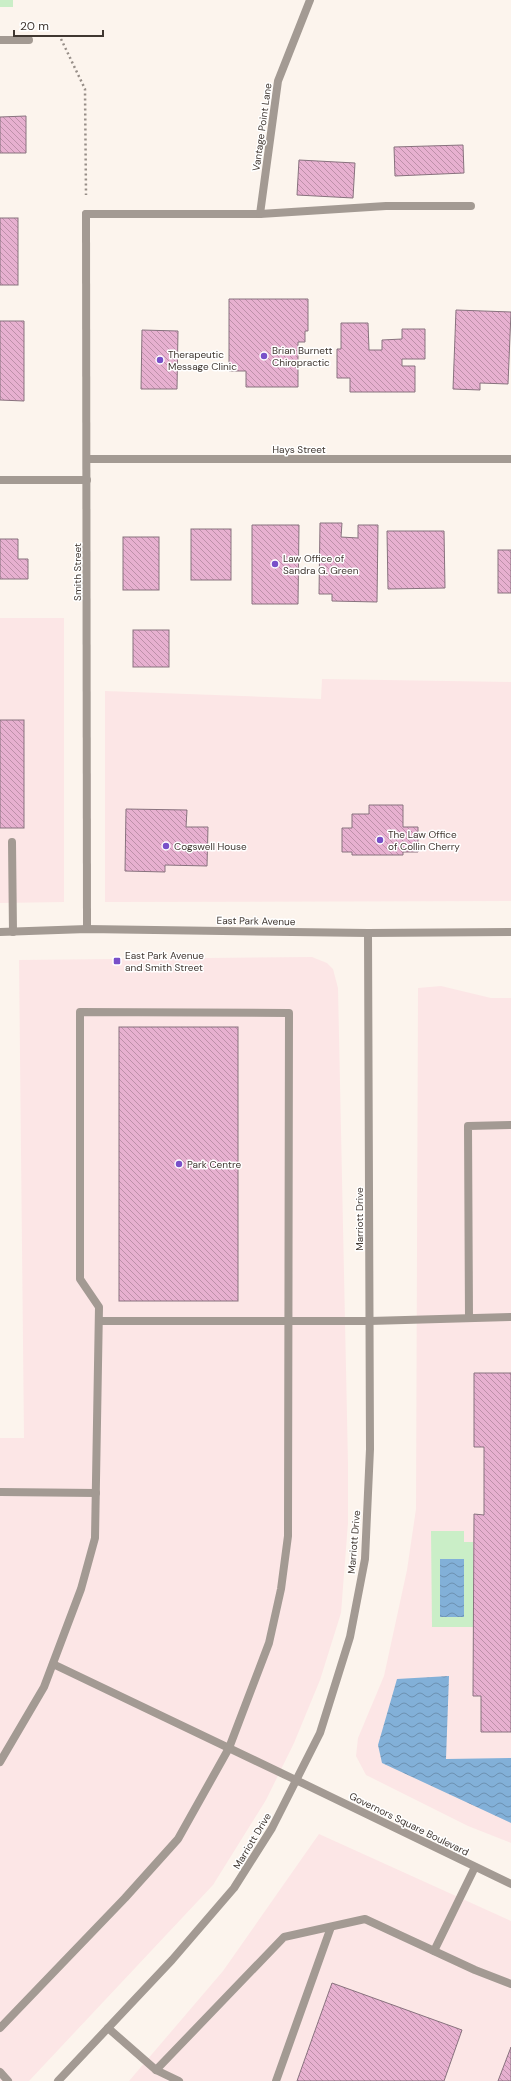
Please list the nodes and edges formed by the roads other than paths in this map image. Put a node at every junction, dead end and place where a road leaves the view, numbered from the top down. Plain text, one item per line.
1 (310, 0) edge
2 (0, 40) edge
3 (29, 40) dead end
4 (471, 206) dead end
5 (260, 214) junction
6 (87, 459) junction
7 (511, 459) edge
8 (0, 480) edge
9 (87, 480) junction
10 (12, 842) dead end
11 (87, 929) junction
12 (0, 932) edge
13 (13, 932) junction
14 (511, 932) edge
15 (368, 933) junction
16 (511, 1125) edge
17 (511, 1317) edge
18 (469, 1318) junction
19 (99, 1321) junction
20 (288, 1321) junction
21 (370, 1321) junction
22 (0, 1492) edge
23 (96, 1493) junction
24 (53, 1664) junction
25 (229, 1748) junction
26 (0, 1762) edge
27 (298, 1781) junction
28 (475, 1867) junction
29 (511, 1884) edge
30 (331, 1927) junction
31 (434, 1952) junction
32 (511, 1984) edge
33 (0, 2028) edge
34 (108, 2028) junction
35 (156, 2070) junction
36 (0, 2072) edge
37 (8, 2081) edge
38 (58, 2081) edge
39 (179, 2081) edge
40 (276, 2081) edge

1 - 5 street, Vantage Point Lane
2 - 3 street
4 - 5 street
5 - 6 street, Smith Street
6 - 7 street, Hays Street
6 - 9 street, Smith Street
8 - 9 street
9 - 11 street, Smith Street
10 - 13 street
11 - 13 street, East Park Avenue
11 - 15 street, East Park Avenue
12 - 13 street, East Park Avenue
14 - 15 street, East Park Avenue
15 - 21 street, Marriott Drive
16 - 18 street
17 - 18 street
18 - 21 street
19 - 20 street
19 - 20 street
19 - 23 street
20 - 21 street
20 - 25 street
21 - 27 street, Marriott Drive
22 - 23 street
23 - 24 street
24 - 25 street, Governors Square Boulevard
24 - 26 street
25 - 27 street, Governors Square Boulevard
25 - 33 street
27 - 28 street, Governors Square Boulevard
27 - 34 street, Marriott Drive
28 - 29 street, Governors Square Boulevard
28 - 31 street
30 - 31 street
30 - 35 street
30 - 40 street
31 - 32 street
34 - 35 street
34 - 38 street, Marriott Drive
35 - 39 street
36 - 37 street

